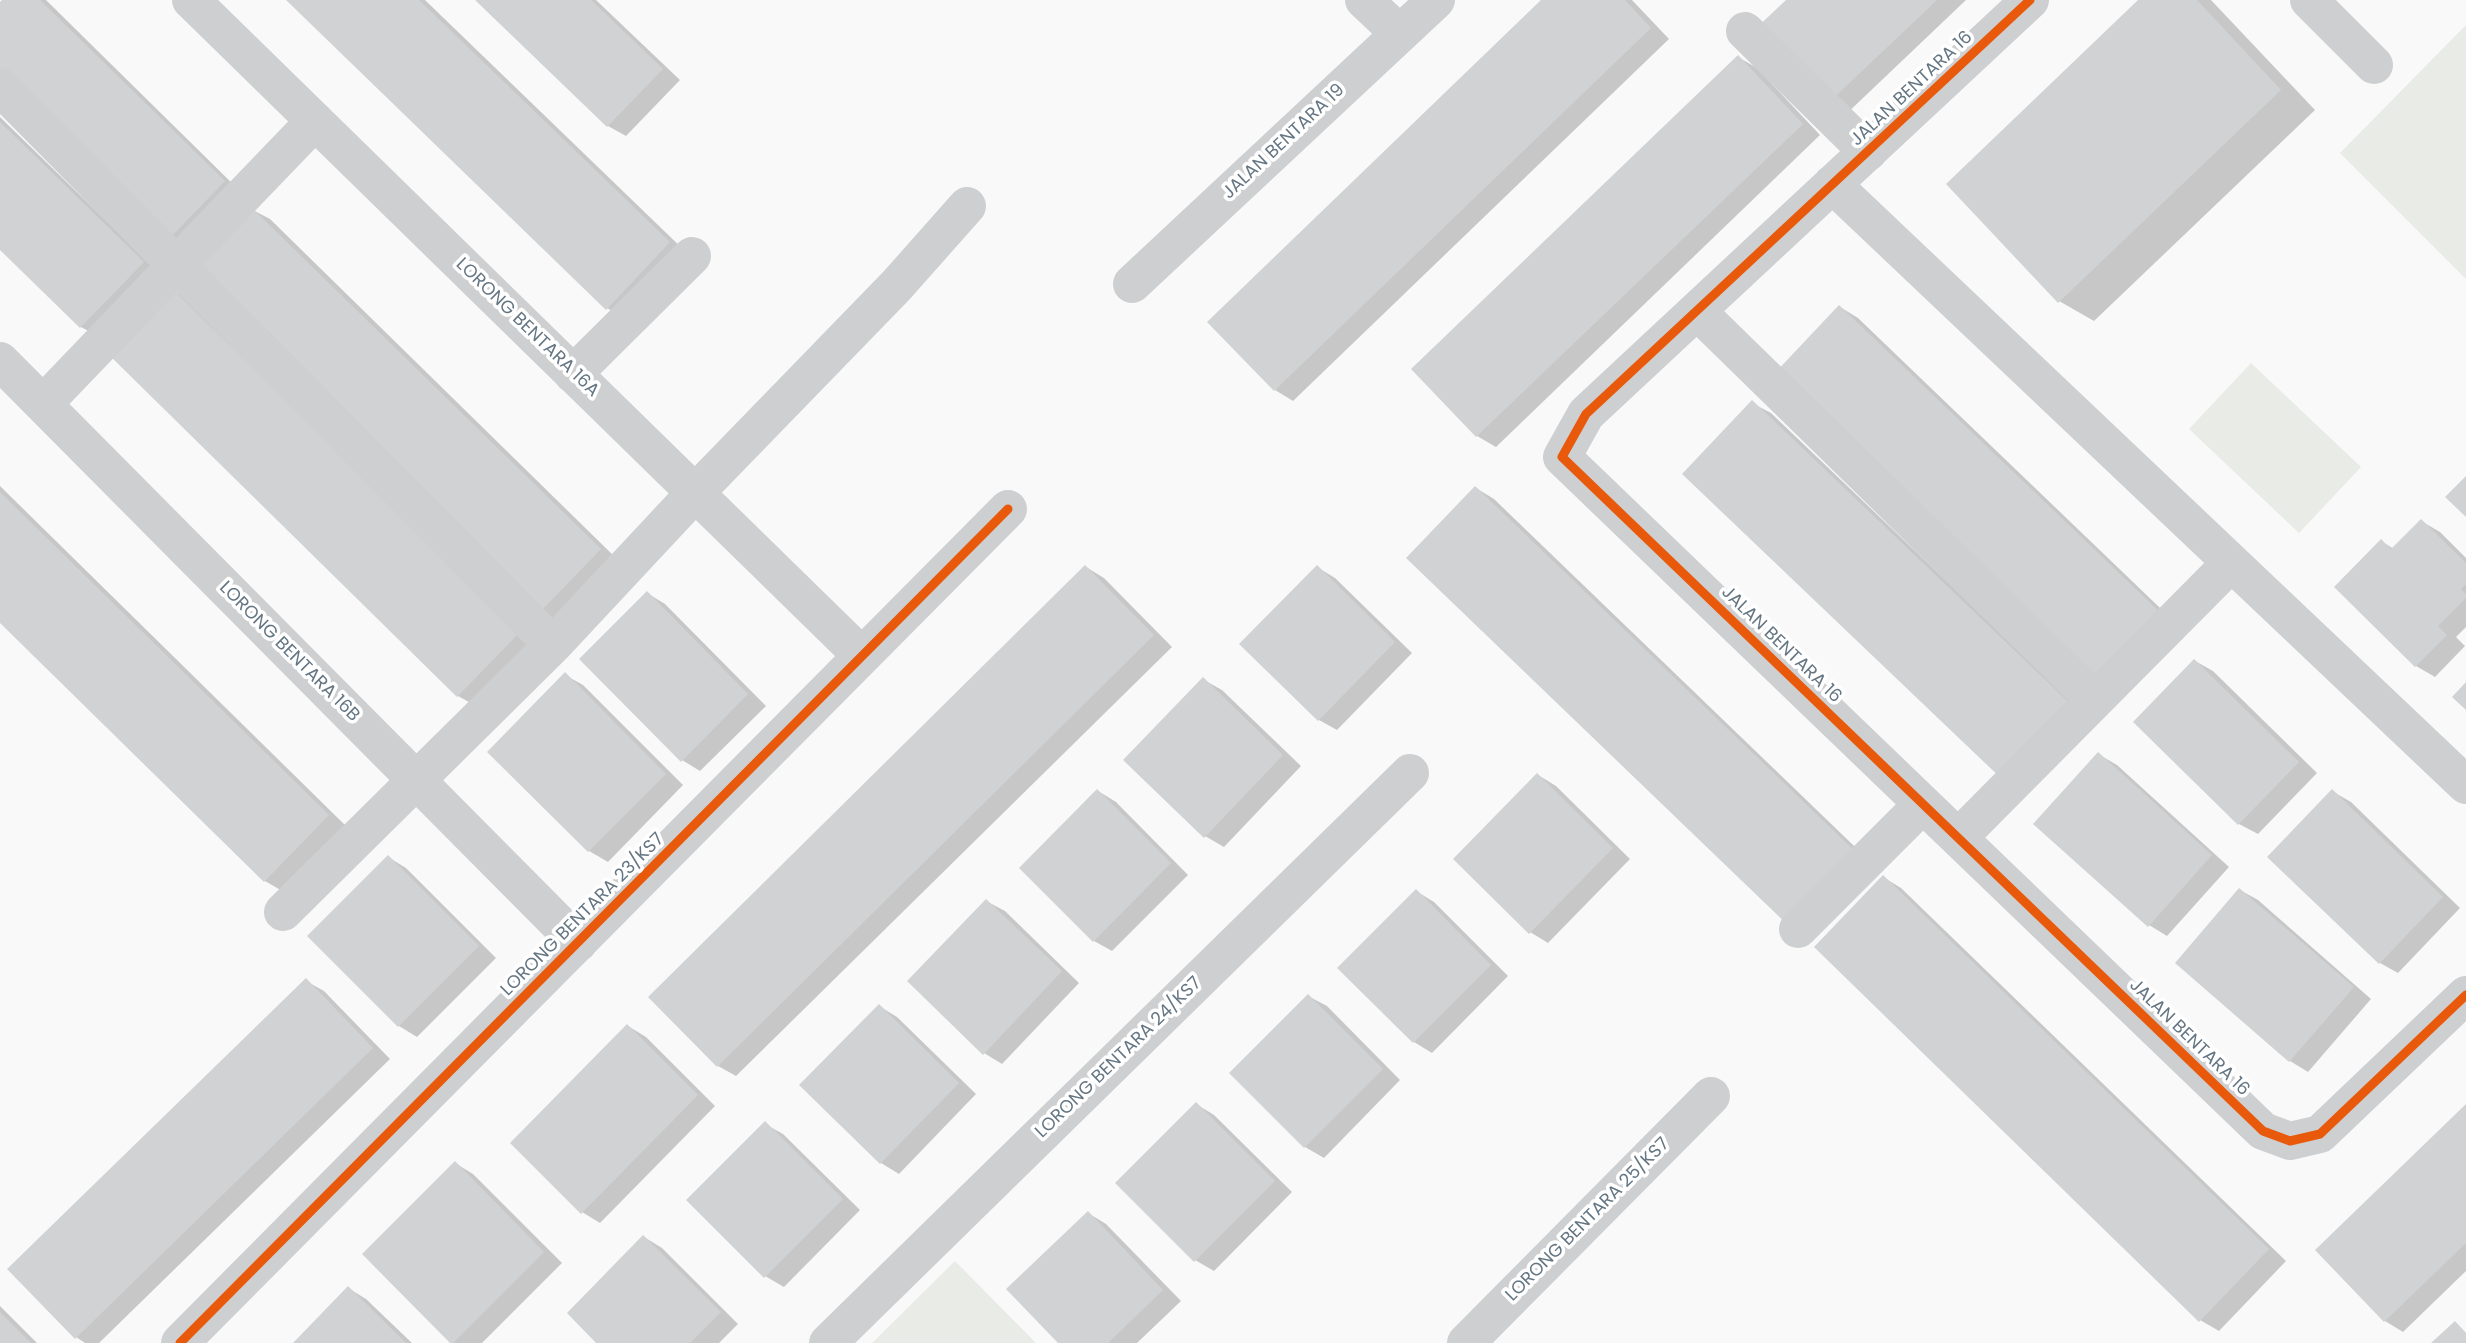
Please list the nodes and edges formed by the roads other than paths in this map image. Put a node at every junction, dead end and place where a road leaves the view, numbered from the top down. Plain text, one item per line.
1 (1364, 0) edge
2 (1436, 0) edge
3 (2030, 0) edge
4 (2309, 0) edge
5 (195, 1) edge
6 (1745, 31) dead end
7 (1400, 34) junction
8 (2374, 65) dead end
9 (0, 87) edge
10 (315, 121) junction
11 (1868, 152) junction
12 (1832, 184) junction
13 (967, 206) dead end
14 (692, 256) dead end
15 (177, 265) junction
16 (1132, 284) dead end
17 (1697, 311) junction
18 (0, 361) edge
19 (573, 373) junction
20 (43, 404) junction
21 (695, 493) junction
22 (1008, 509) dead end
23 (2231, 562) junction
24 (553, 645) junction
25 (862, 656) junction
26 (2095, 700) junction
27 (1410, 773) dead end
28 (417, 781) junction
29 (2466, 785) edge
30 (1923, 804) junction
31 (1958, 838) junction
32 (283, 912) dead end
33 (1798, 929) dead end
34 (578, 943) junction
35 (2466, 995) edge
36 (1711, 1096) dead end
37 (180, 1343) edge
38 (828, 1343) edge
39 (1466, 1343) edge

1 - 7 street
2 - 7 street, JALAN BENTARA 19
3 - 11 street, JALAN BENTARA 16
4 - 8 street
5 - 10 street, LORONG BENTARA 16A
6 - 11 street
7 - 16 street, JALAN BENTARA 19
9 - 15 street
10 - 15 street
10 - 19 street, LORONG BENTARA 16A
11 - 12 street, JALAN BENTARA 16
12 - 17 street, JALAN BENTARA 16
12 - 23 street
13 - 21 street
14 - 19 street
15 - 20 street
15 - 24 street
17 - 26 street
17 - 30 street, JALAN BENTARA 16
18 - 20 street, LORONG BENTARA 16B
19 - 21 street, LORONG BENTARA 16A
20 - 28 street, LORONG BENTARA 16B
21 - 24 street
21 - 25 street, LORONG BENTARA 16A
22 - 25 street, LORONG BENTARA 23/KS7
23 - 26 street
23 - 29 street
24 - 28 street
25 - 34 street, LORONG BENTARA 23/KS7
26 - 31 street
27 - 38 street, LORONG BENTARA 24/KS7
28 - 32 street
28 - 34 street, LORONG BENTARA 16B
30 - 31 street, JALAN BENTARA 16
30 - 33 street
31 - 35 street, JALAN BENTARA 16
34 - 37 street, LORONG BENTARA 23/KS7
36 - 39 street, LORONG BENTARA 25/KS7

